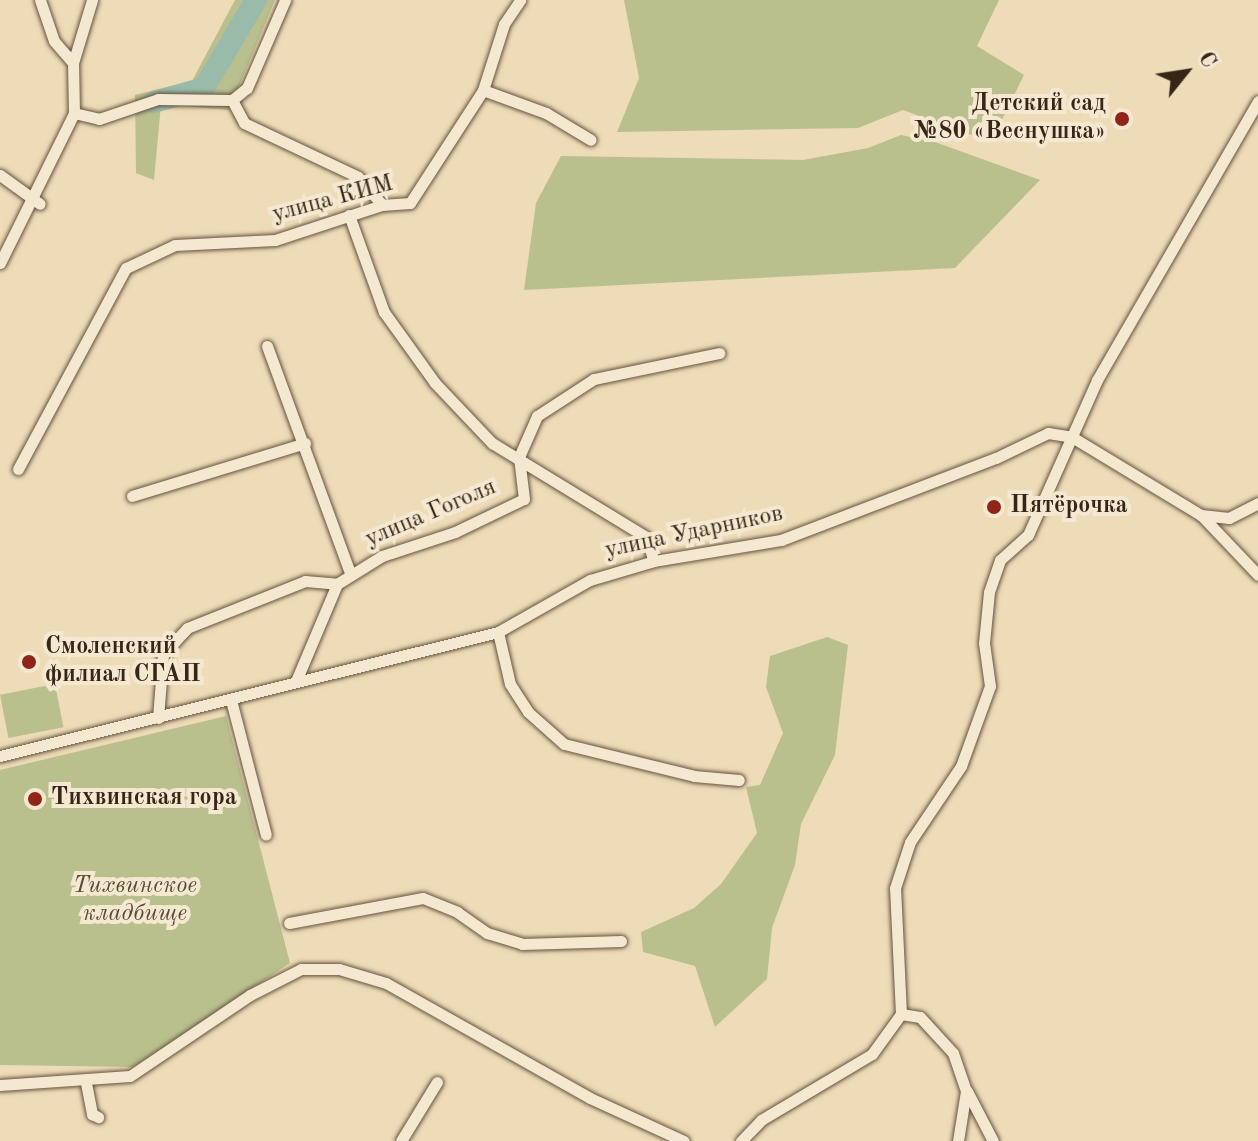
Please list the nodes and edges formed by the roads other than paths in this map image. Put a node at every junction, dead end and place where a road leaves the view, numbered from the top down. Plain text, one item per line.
1 (40, 0) edge
2 (92, 0) edge
3 (285, 0) edge
4 (520, 0) edge
5 (73, 63) junction
6 (483, 90) junction
7 (232, 100) junction
8 (1258, 101) edge
9 (74, 113) junction
10 (591, 140) dead end
11 (0, 175) edge
12 (38, 203) junction
13 (382, 205) junction
14 (349, 215) junction
15 (0, 263) edge
16 (267, 346) dead end
17 (719, 353) dead end
18 (1072, 437) junction
19 (305, 443) junction
20 (519, 457) junction
21 (18, 469) dead end
22 (132, 496) dead end
23 (1258, 503) edge
24 (1201, 515) junction
25 (654, 561) junction
26 (351, 575) junction
27 (1258, 575) edge
28 (337, 584) junction
29 (498, 632) junction
30 (296, 681) junction
31 (231, 700) junction
32 (158, 718) junction
33 (0, 756) edge
34 (739, 780) dead end
35 (266, 835) dead end
36 (289, 923) dead end
37 (621, 941) dead end
38 (901, 1014) junction
39 (437, 1082) dead end
40 (86, 1083) junction
41 (0, 1085) edge
42 (966, 1091) junction
43 (98, 1117) dead end
44 (401, 1141) edge
45 (684, 1141) edge
46 (741, 1141) edge
47 (958, 1141) edge
48 (993, 1141) edge

1 - 5 street
2 - 5 street
3 - 7 street
4 - 6 street, улица КИМ
5 - 9 street
6 - 10 street
6 - 13 street, улица КИМ
7 - 9 street
7 - 13 street
8 - 18 street
9 - 12 street
11 - 12 street
12 - 15 street
13 - 14 street, улица КИМ
14 - 20 street
14 - 21 street, улица КИМ
16 - 19 street
17 - 20 street
18 - 24 street
18 - 25 street, улица Ударников
18 - 38 street
19 - 22 street
19 - 26 street
20 - 25 street
20 - 26 street, улица Гоголя
23 - 24 street
24 - 27 street
25 - 29 street, улица Ударников
26 - 28 street, улица Гоголя
28 - 30 street
28 - 32 street
29 - 30 street, улица Ударников
29 - 34 street
30 - 31 street, улица Ударников
31 - 32 street, улица Ударников
31 - 35 street
32 - 33 street, улица Ударников
36 - 37 street
38 - 42 street
38 - 46 street
39 - 44 street
40 - 41 street
40 - 43 street
40 - 45 street
42 - 47 street
42 - 48 street

